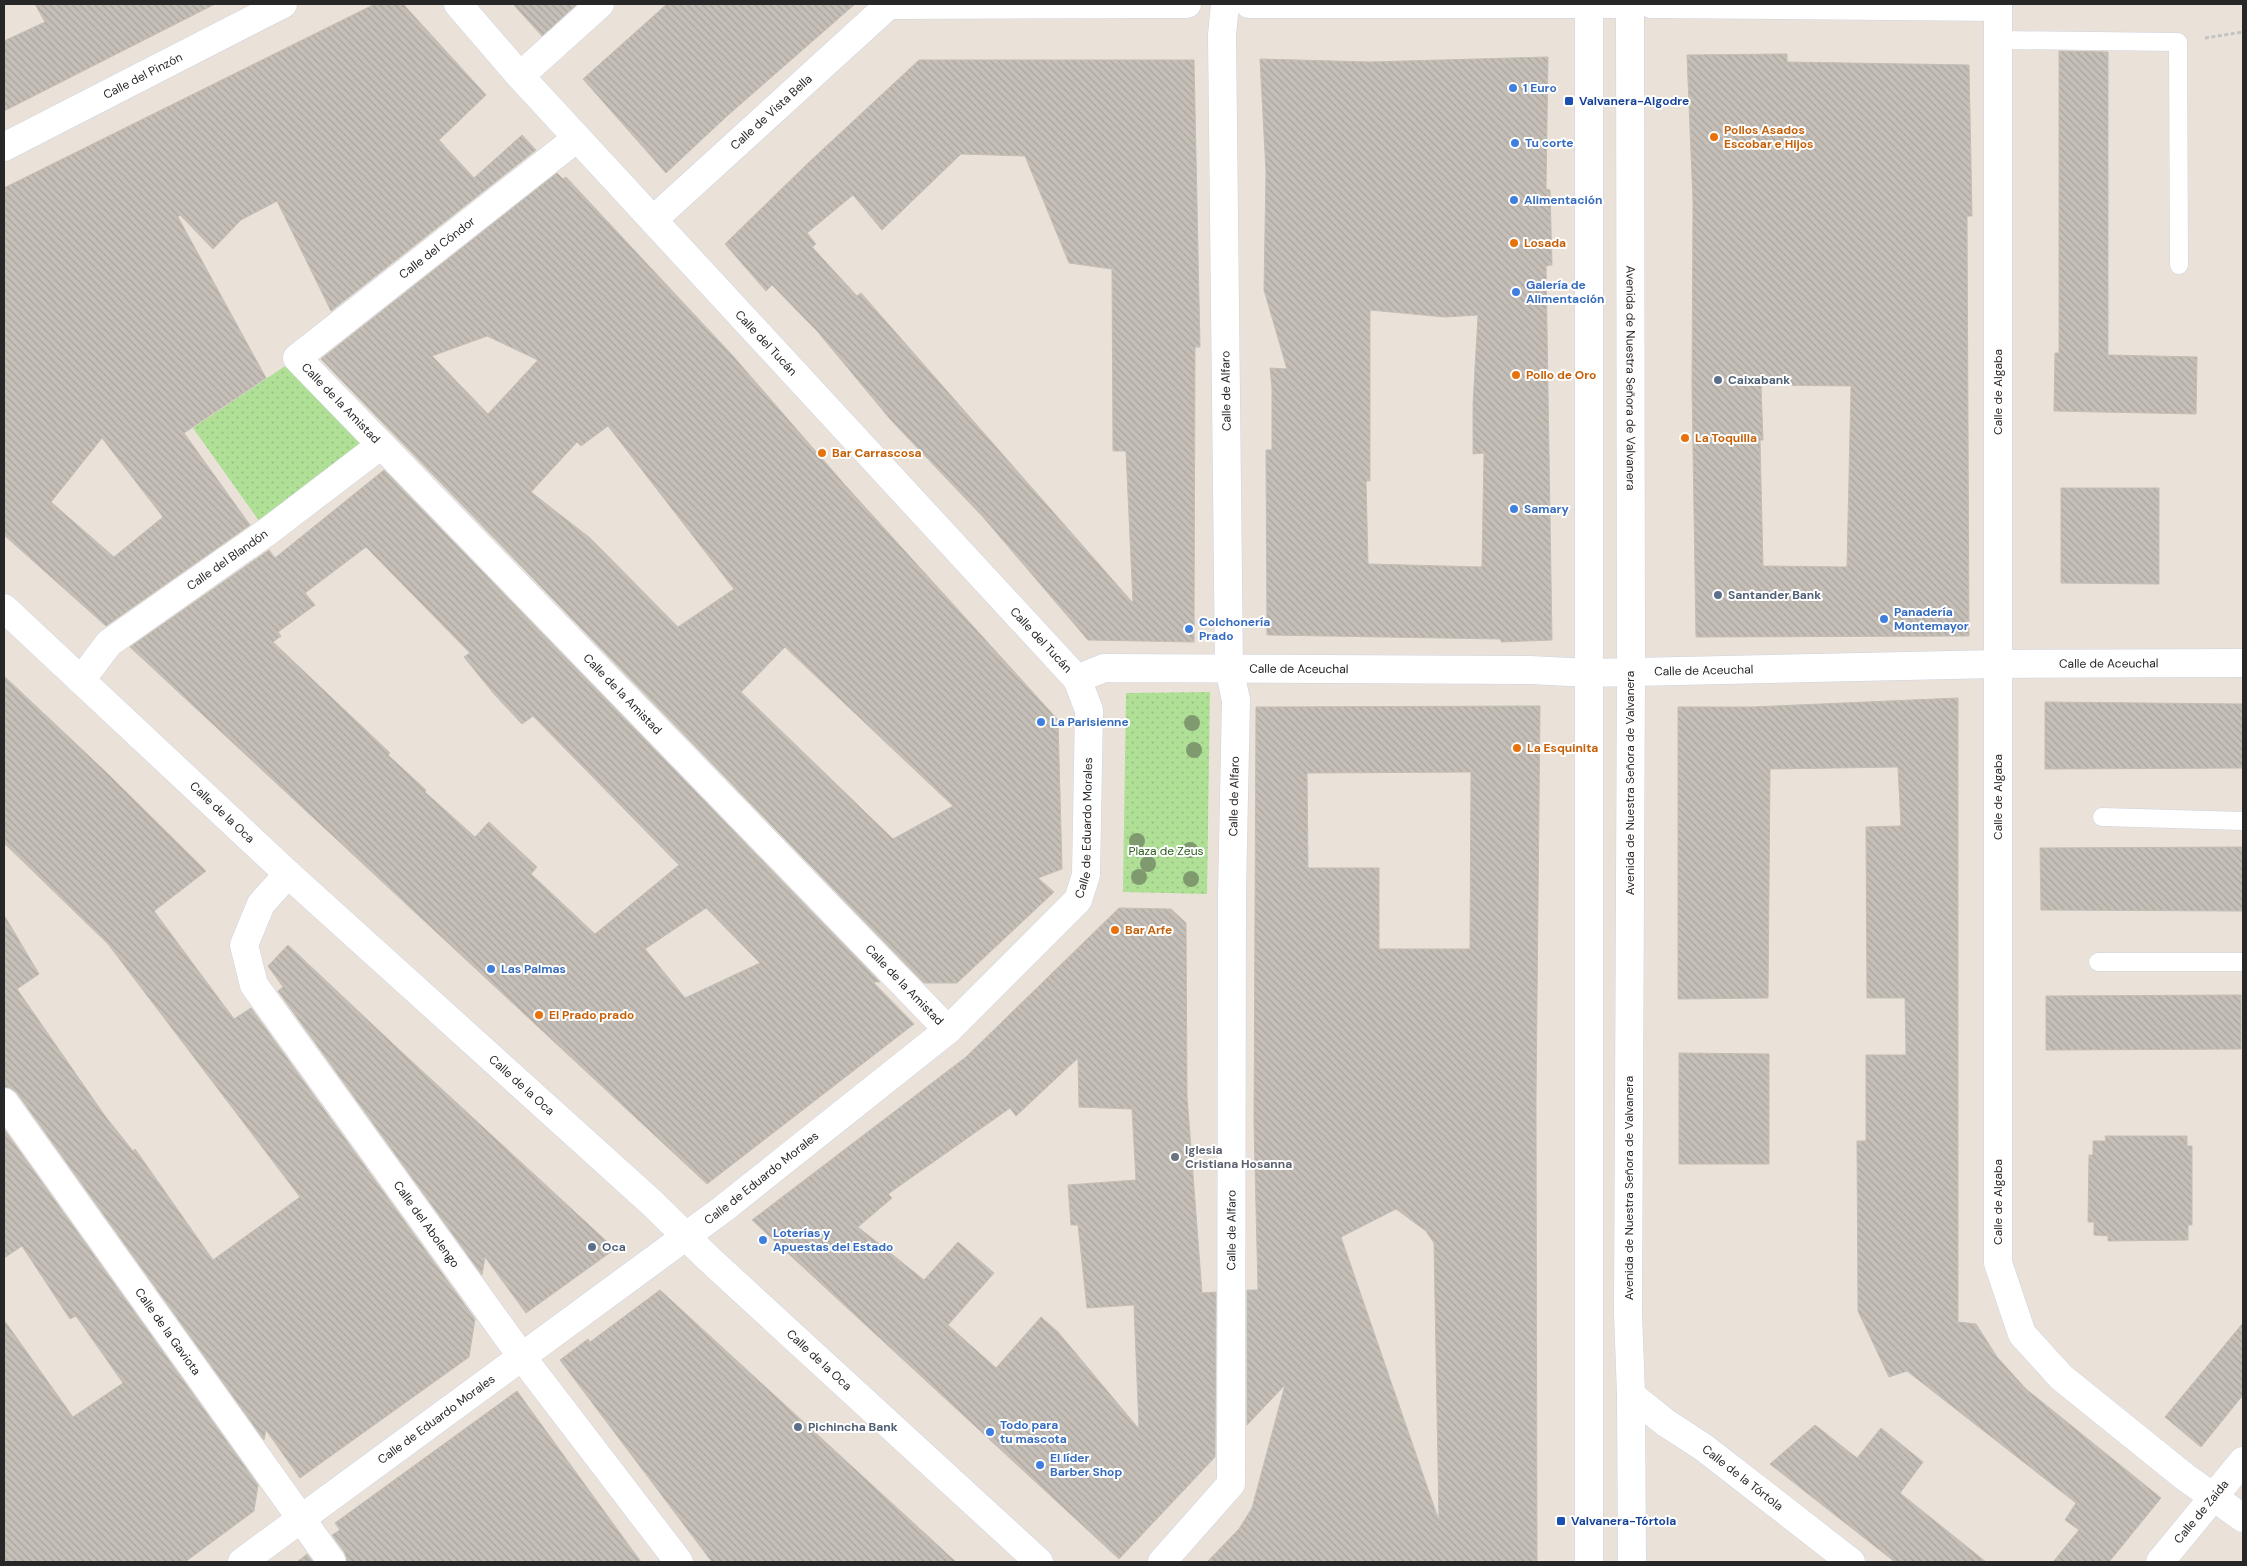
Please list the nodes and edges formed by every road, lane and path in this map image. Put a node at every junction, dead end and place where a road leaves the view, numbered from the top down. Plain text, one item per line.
1 (283, 4) edge
2 (458, 4) edge
3 (600, 4) edge
4 (889, 4) edge
5 (1186, 4) edge
6 (1225, 4) edge
7 (1249, 4) edge
8 (1589, 4) edge
9 (1624, 4) edge
10 (1630, 4) edge
11 (1651, 4) edge
12 (1998, 6) edge
13 (2243, 32) edge
14 (2000, 40) junction
15 (2178, 42) junction
16 (520, 76) junction
17 (577, 138) junction
18 (4, 147) edge
19 (652, 220) junction
20 (2179, 265) dead end
21 (297, 358) joint
22 (380, 445) junction
23 (4, 608) edge
24 (2243, 663) edge
25 (1997, 664) junction
26 (1229, 668) junction
27 (1589, 673) junction
28 (1631, 673) junction
29 (1077, 679) junction
30 (81, 680) junction
31 (2102, 817) dead end
32 (2243, 821) edge
33 (288, 874) junction
34 (2098, 962) dead end
35 (2243, 962) edge
36 (948, 1030) junction
37 (4, 1102) edge
38 (687, 1237) junction
39 (522, 1357) junction
40 (1631, 1395) junction
41 (2243, 1461) edge
42 (2213, 1497) junction
43 (301, 1518) junction
44 (2243, 1518) edge
45 (242, 1562) edge
46 (332, 1562) edge
47 (679, 1562) edge
48 (1039, 1562) edge
49 (1162, 1562) edge
50 (1589, 1562) edge
51 (1632, 1562) edge
52 (1851, 1562) edge
53 (2160, 1562) edge

1 - 18 street, Calle del Pinzón
2 - 16 street, Calle del Tucán
3 - 16 street
4 - 5 street
4 - 19 street, Calle de Vista Bella
6 - 26 street, Calle de Alfaro
7 - 8 street
8 - 9 street
8 - 27 street
10 - 28 street, Avenida de Nuestra Señora de Valvanera
11 - 12 street
12 - 14 street, Calle de Algaba
13 - 15 path
14 - 15 lane
14 - 25 street, Calle de Algaba
15 - 20 lane
16 - 17 street, Calle del Tucán
17 - 19 street, Calle del Tucán
17 - 21 street, Calle del Cóndor
19 - 29 street, Calle del Tucán
21 - 22 street, Calle de la Amistad
22 - 30 street, Calle del Blandón
22 - 36 street, Calle de la Amistad
23 - 30 street, Calle de la Oca
24 - 25 street, Calle de Aceuchal
25 - 28 street, Calle de Aceuchal
25 - 42 street, Calle de Algaba
26 - 27 street, Calle de Aceuchal
26 - 29 street, Calle de Aceuchal
26 - 49 street, Calle de Alfaro
27 - 28 street, Calle de Aceuchal
27 - 50 street
28 - 40 street, Avenida de Nuestra Señora de Valvanera
29 - 36 street, Calle de Eduardo Morales
30 - 33 street, Calle de la Oca
31 - 32 lane
33 - 38 street, Calle de la Oca
33 - 39 street, Calle del Abolengo
34 - 35 lane
36 - 38 street, Calle de Eduardo Morales
37 - 43 street, Calle de la Gaviota
38 - 39 street, Calle de Eduardo Morales
38 - 48 street, Calle de la Oca
39 - 43 street, Calle de Eduardo Morales
39 - 47 street, Calle del Abolengo
40 - 51 street, Avenida de Nuestra Señora de Valvanera
40 - 52 street, Calle de la Tórtola
41 - 42 street, Calle de Zaida
42 - 44 street, Calle de Algaba
42 - 53 street, Calle de Zaida
43 - 45 street, Calle de Eduardo Morales
43 - 46 street, Calle de la Gaviota

